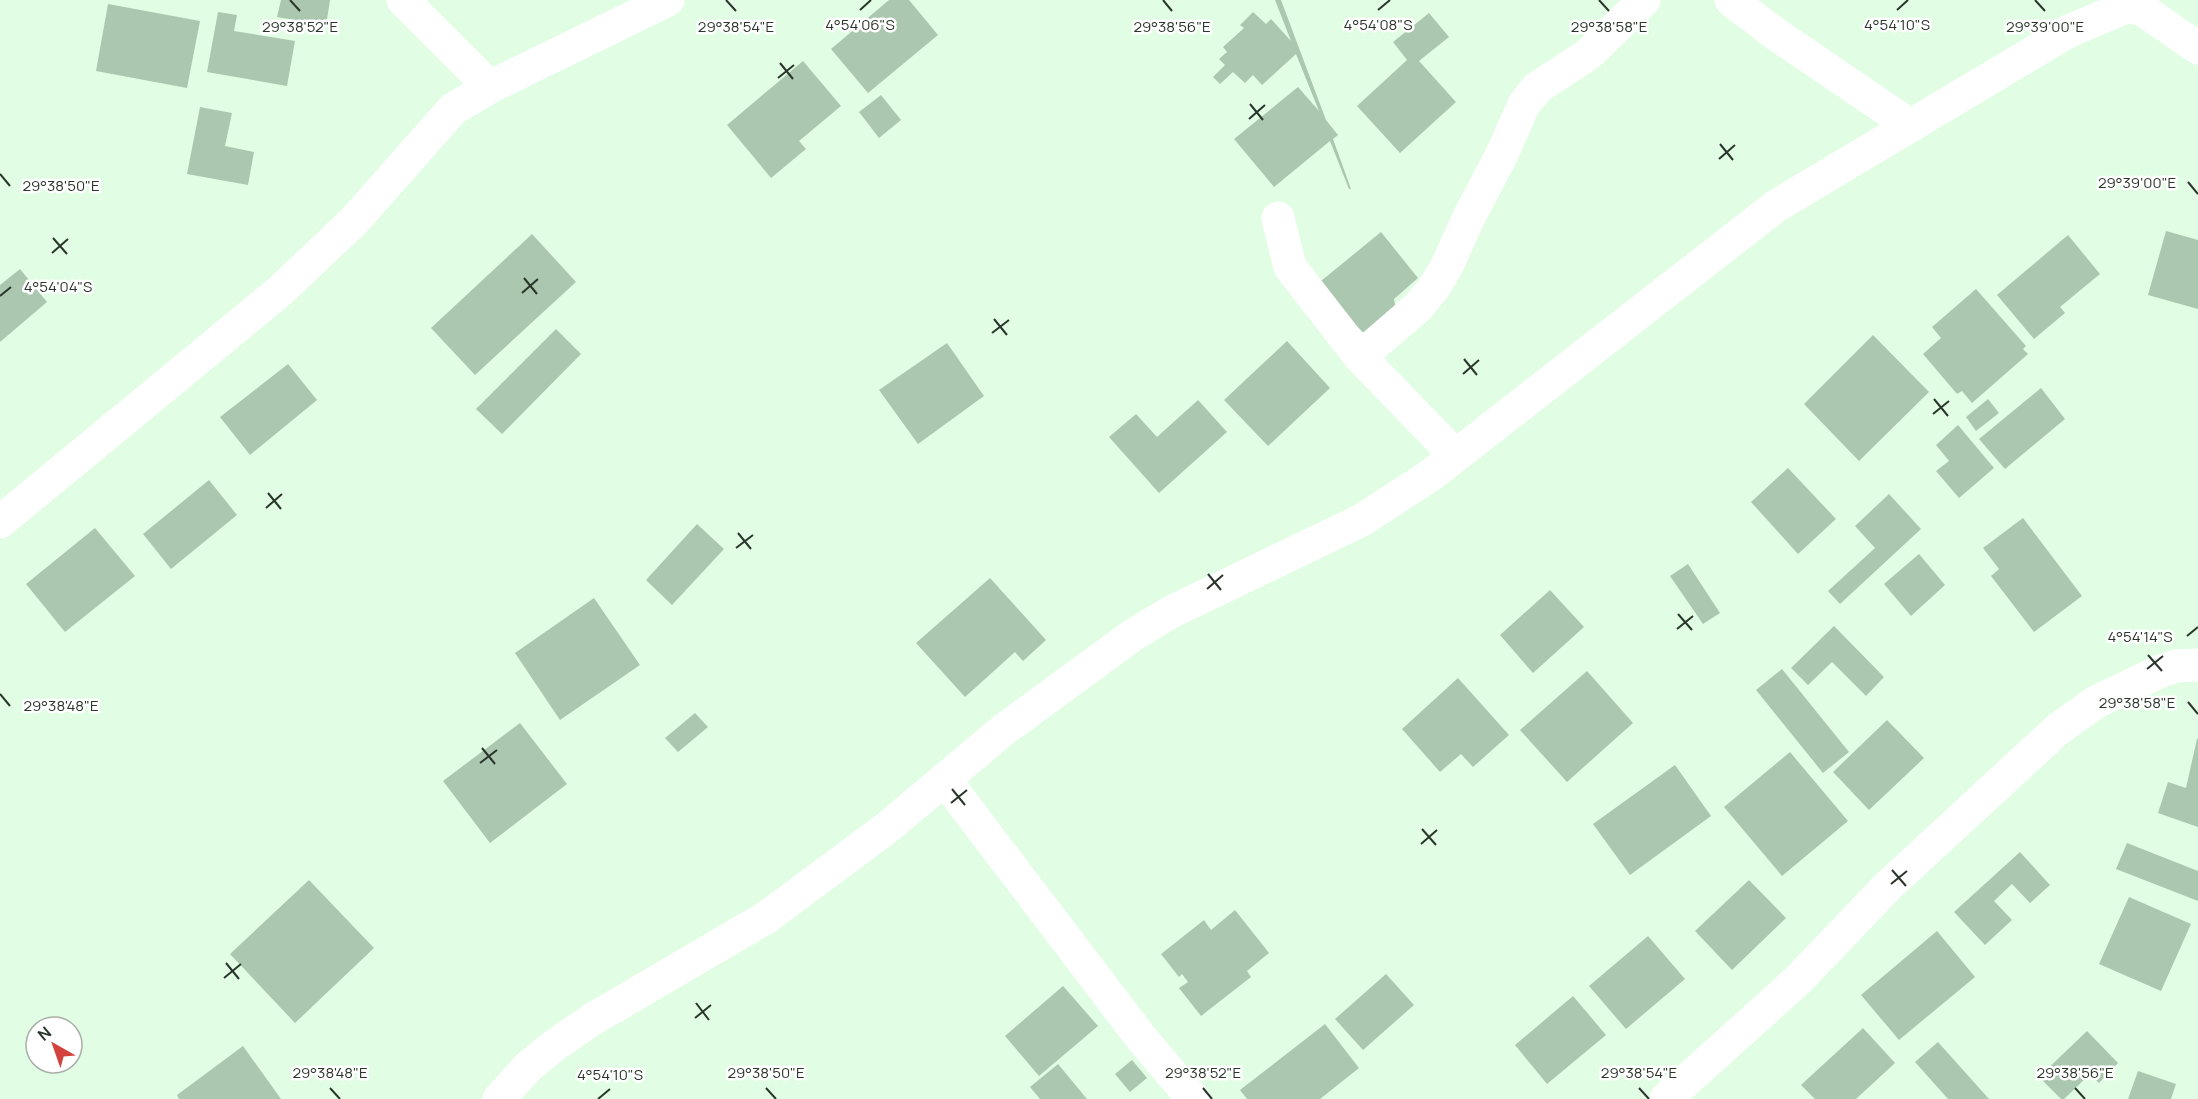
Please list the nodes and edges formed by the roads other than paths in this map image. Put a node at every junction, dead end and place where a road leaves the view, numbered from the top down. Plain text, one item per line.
1 (403, 0) edge
2 (668, 0) edge
3 (1644, 0) edge
4 (1731, 0) edge
5 (2198, 48) edge
6 (490, 87) junction
7 (1911, 126) junction
8 (1278, 218) dead end
9 (1360, 357) junction
10 (1455, 455) junction
11 (0, 522) edge
12 (2198, 665) edge
13 (945, 780) junction
14 (499, 1099) edge
15 (1193, 1099) edge
16 (1666, 1099) edge

1 - 6 street
2 - 6 street
3 - 9 street
4 - 7 street
5 - 7 street
6 - 11 street
7 - 10 street
8 - 9 street
9 - 10 street
10 - 13 street
12 - 16 street
13 - 14 street
13 - 15 street

